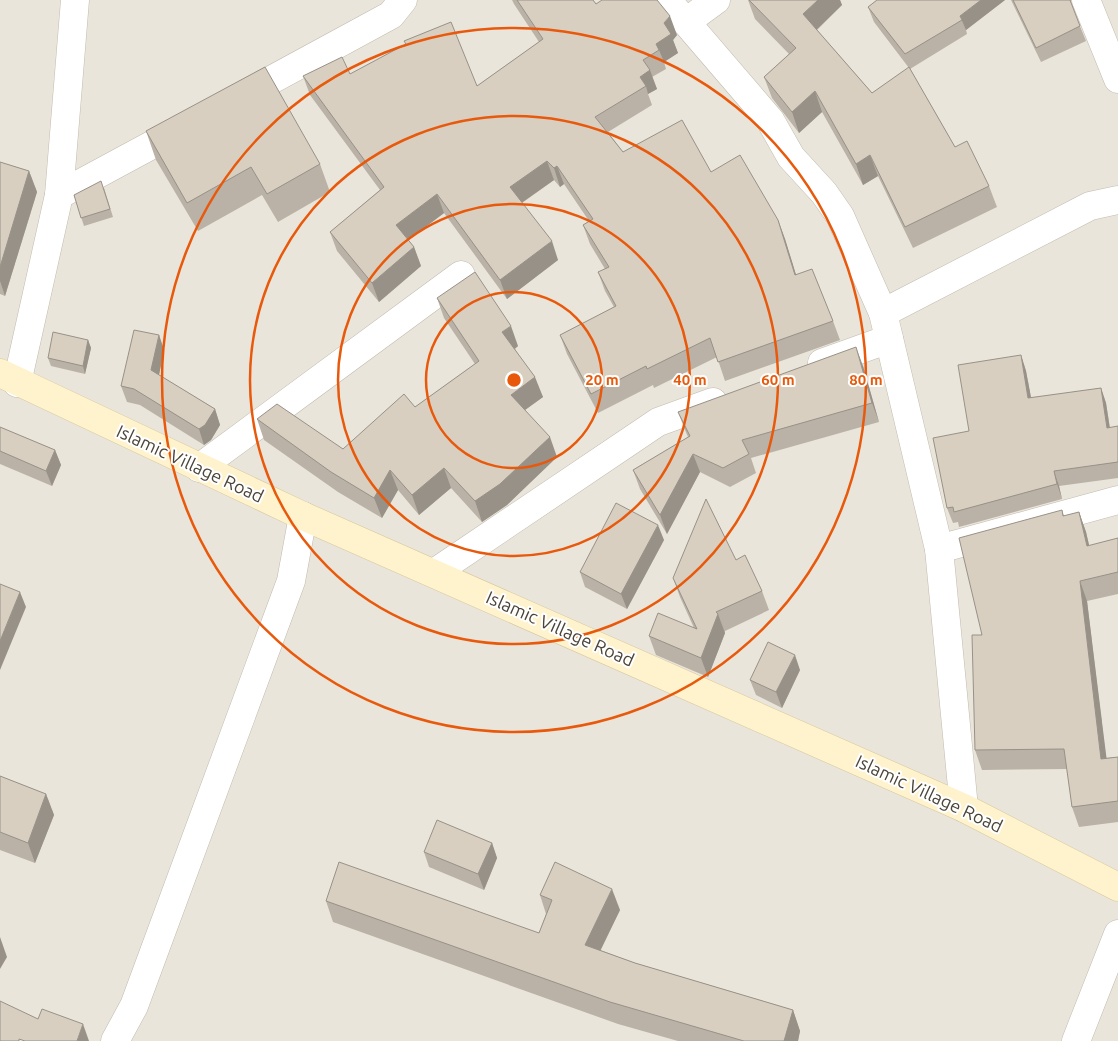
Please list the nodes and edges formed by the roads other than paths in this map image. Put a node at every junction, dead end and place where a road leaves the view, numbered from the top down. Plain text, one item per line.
1 (75, 0) edge
2 (403, 0) edge
3 (667, 0) edge
4 (716, 0) edge
5 (1086, 0) edge
6 (686, 22) junction
7 (1118, 79) edge
8 (59, 195) junction
9 (1118, 200) edge
10 (461, 275) dead end
11 (883, 313) junction
12 (889, 339) junction
13 (796, 372) edge
14 (9, 378) edge
15 (741, 392) edge
16 (199, 468) junction
17 (1118, 500) edge
18 (303, 516) junction
19 (939, 549) junction
20 (434, 573) junction
21 (964, 808) junction
22 (1118, 887) edge
23 (1118, 934) edge
24 (115, 1041) edge
25 (1076, 1041) edge

1 - 8 street
2 - 8 street
3 - 6 street
4 - 6 street
5 - 7 street
6 - 11 street
8 - 14 street
9 - 11 street
10 - 16 street
11 - 12 street
12 - 13 street
12 - 19 street
14 - 16 street, Islamic Village Road
15 - 20 street
16 - 18 street, Islamic Village Road
17 - 19 street
18 - 20 street, Islamic Village Road
18 - 24 street
19 - 21 street
20 - 21 street, Islamic Village Road
21 - 22 street, Islamic Village Road
23 - 25 street

